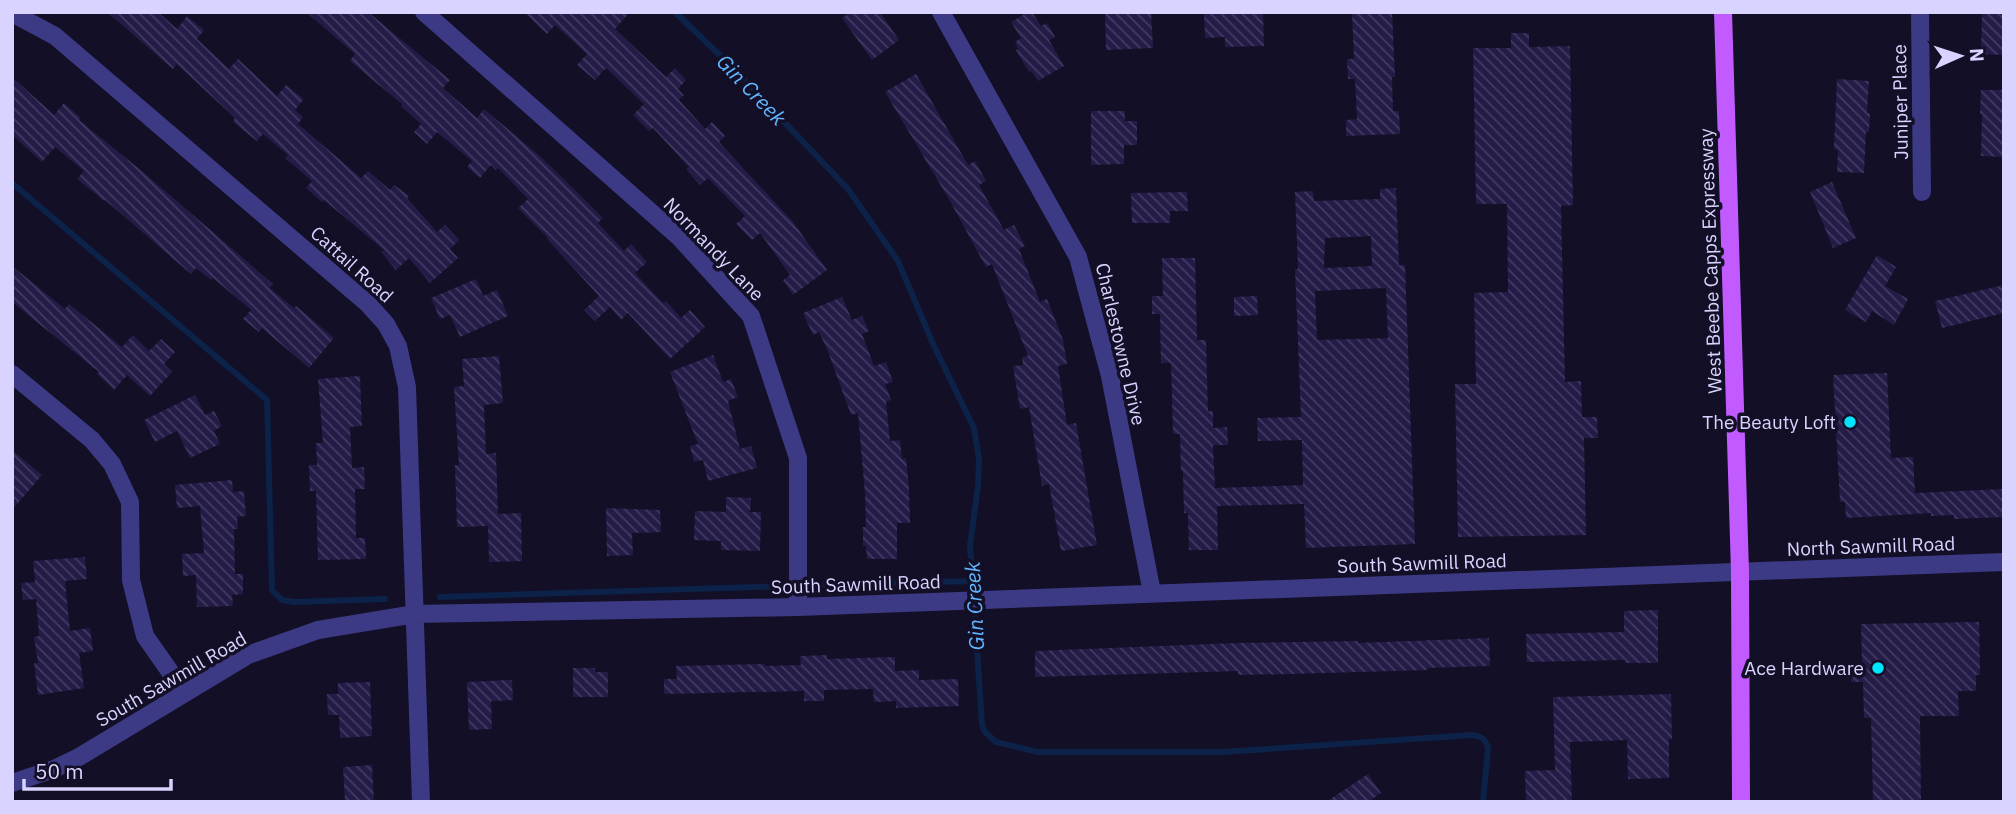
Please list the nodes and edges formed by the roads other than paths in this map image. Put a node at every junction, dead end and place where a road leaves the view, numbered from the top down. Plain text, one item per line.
1 (424, 12) edge
2 (941, 12) edge
3 (1723, 12) edge
4 (1920, 12) edge
5 (12, 13) edge
6 (1922, 192) dead end
7 (12, 374) edge
8 (2004, 562) edge
9 (1740, 572) junction
10 (1152, 593) junction
11 (798, 607) junction
12 (415, 614) junction
13 (185, 693) junction
14 (12, 783) edge
15 (421, 802) edge
16 (1741, 802) edge

1 - 11 street, Normandy Lane
2 - 10 street, Charlestowne Drive
3 - 9 main road, West Beebe Capps Expressway
4 - 6 street, Juniper Place
5 - 12 street, Cattail Road
7 - 13 street
8 - 9 street, North Sawmill Road
9 - 10 street, South Sawmill Road
9 - 16 main road, West Beebe Capps Expressway
10 - 11 street, South Sawmill Road
11 - 12 street, South Sawmill Road
12 - 13 street, South Sawmill Road
12 - 15 street, Cattail Road
13 - 14 street, South Sawmill Road

